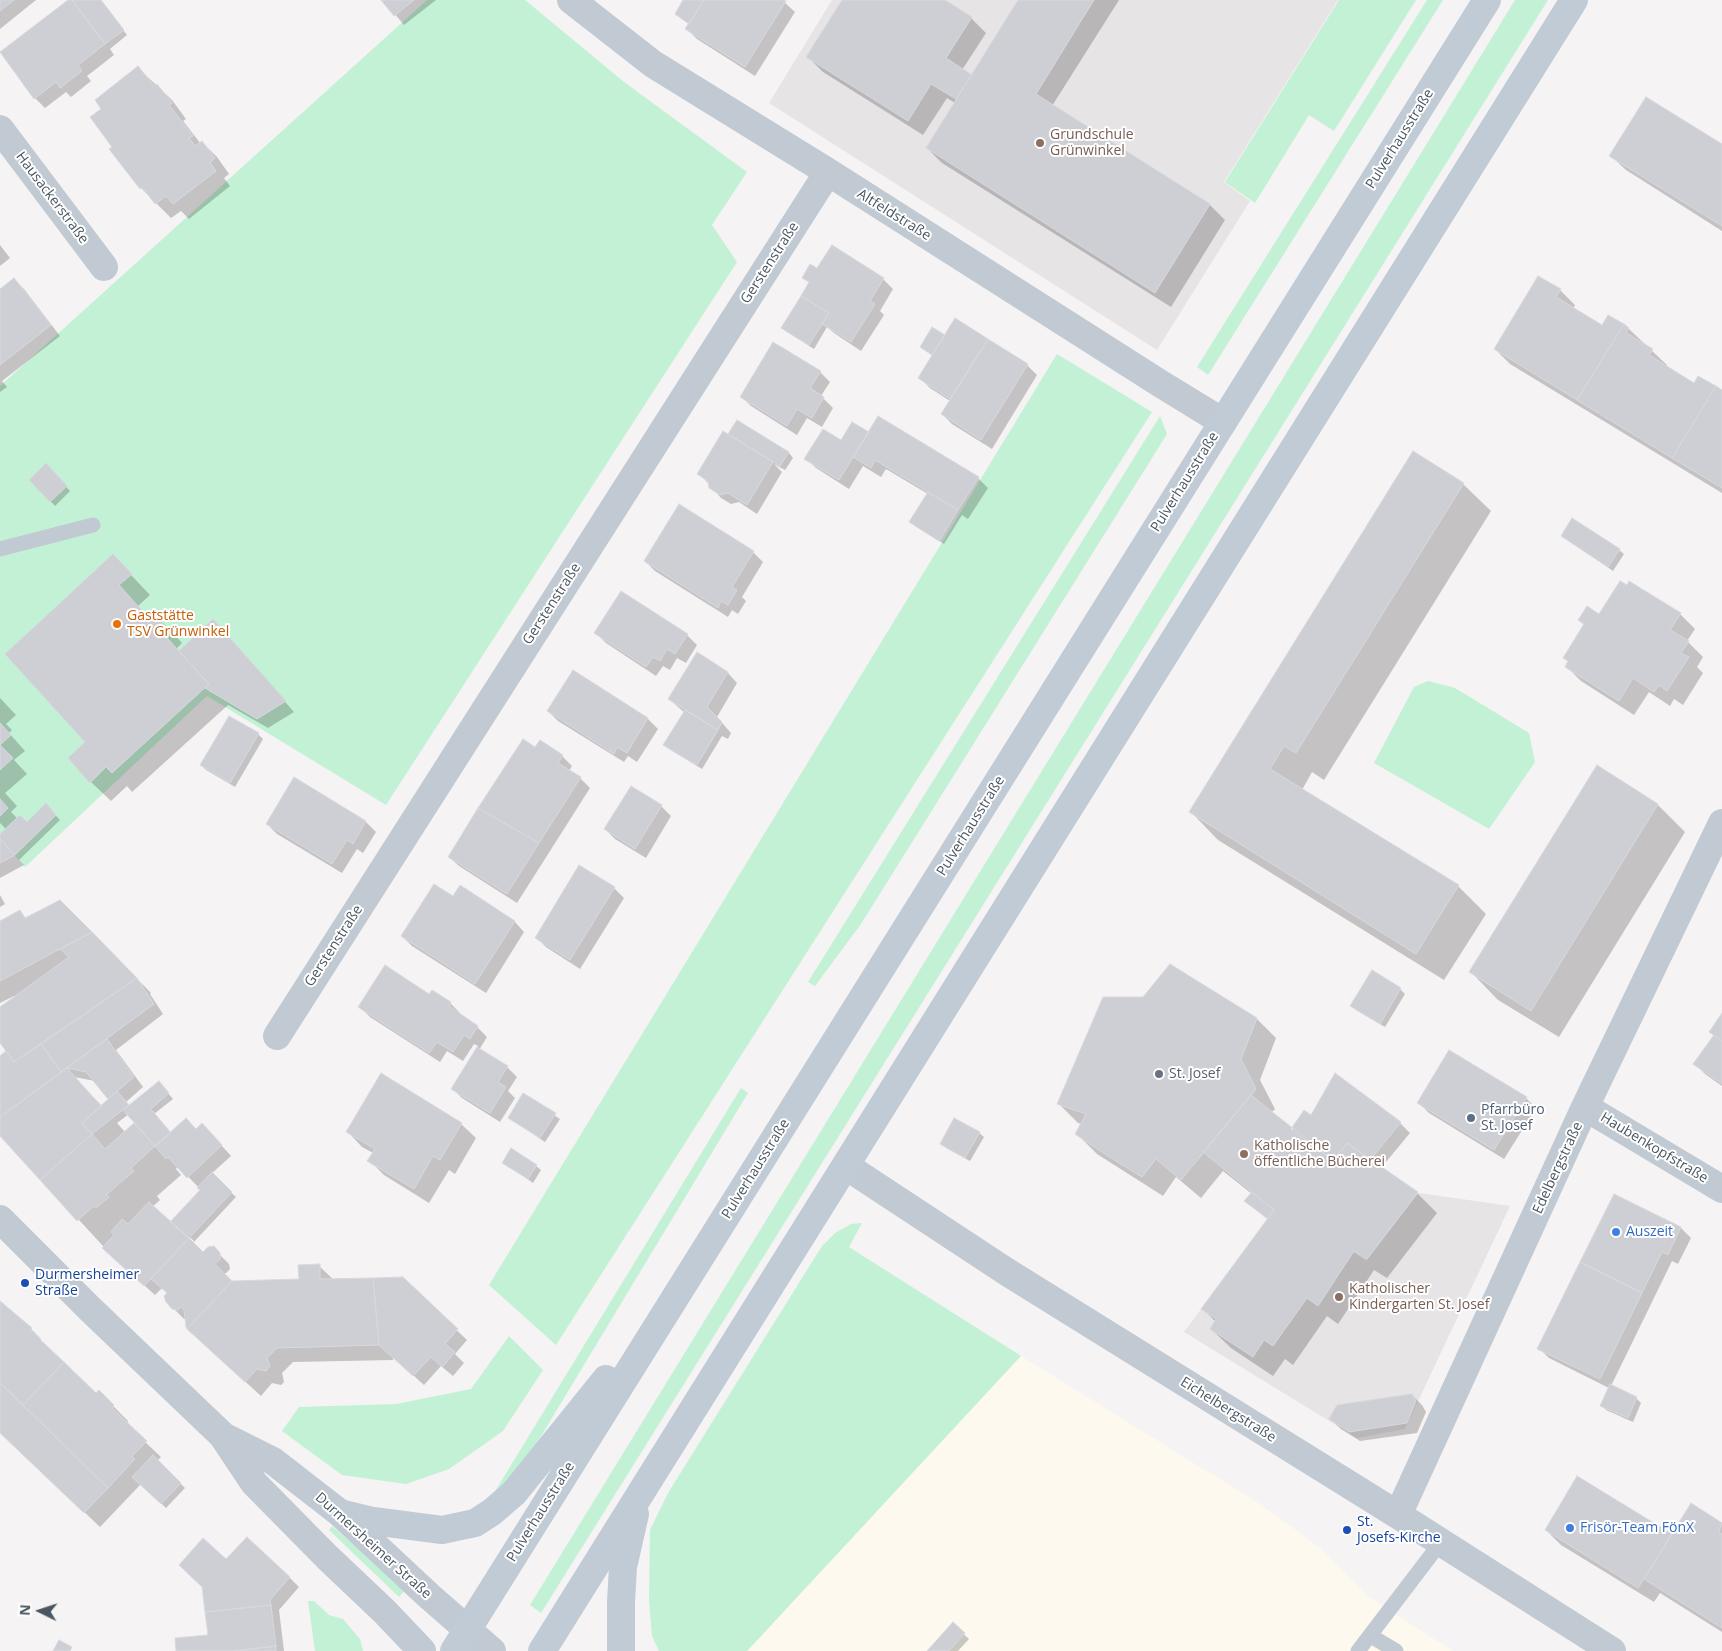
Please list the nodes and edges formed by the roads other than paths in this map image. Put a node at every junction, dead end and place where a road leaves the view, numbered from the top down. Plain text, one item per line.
1 (571, 0) edge
2 (1487, 0) edge
3 (1574, 0) edge
4 (0, 129) edge
5 (828, 172) junction
6 (104, 266) dead end
7 (1223, 422) junction
8 (93, 525) dead end
9 (0, 549) edge
10 (1722, 823) edge
11 (277, 1036) dead end
12 (1586, 1107) junction
13 (846, 1166) junction
14 (1722, 1189) edge
15 (0, 1219) edge
16 (684, 1283) junction
17 (222, 1435) junction
18 (639, 1495) junction
19 (340, 1513) junction
20 (1398, 1514) junction
21 (1441, 1542) junction
22 (468, 1628) junction
23 (1371, 1636) junction
24 (422, 1651) edge
25 (454, 1651) edge
26 (492, 1651) edge
27 (542, 1651) edge
28 (621, 1651) edge
29 (1358, 1651) edge
30 (1396, 1651) edge
31 (1612, 1651) edge

1 - 5 street, Altfeldstraße
2 - 7 main road, Pulverhausstraße
3 - 13 main road
4 - 6 street, Hausackerstraße
5 - 7 street, Altfeldstraße
5 - 11 street, Gerstenstraße
7 - 16 main road, Pulverhausstraße
8 - 9 lane
10 - 12 street, Edelbergstraße
12 - 14 street, Haubenkopfstraße
12 - 20 street, Edelbergstraße
13 - 18 main road
13 - 20 street, Eichelbergstraße
15 - 17 street, Durmersheimer Straße
16 - 19 main road
16 - 22 main road, Pulverhausstraße
17 - 19 street, Durmersheimer Straße
17 - 24 street, Durmersheimer Straße
18 - 27 main road
18 - 28 main road
19 - 22 street, Durmersheimer Straße
20 - 21 street, Eichelbergstraße
21 - 23 lane
21 - 31 street, Eichelbergstraße
22 - 25 main road, Pulverhausstraße
22 - 26 street, Durmersheimer Straße
23 - 29 lane
23 - 30 lane

